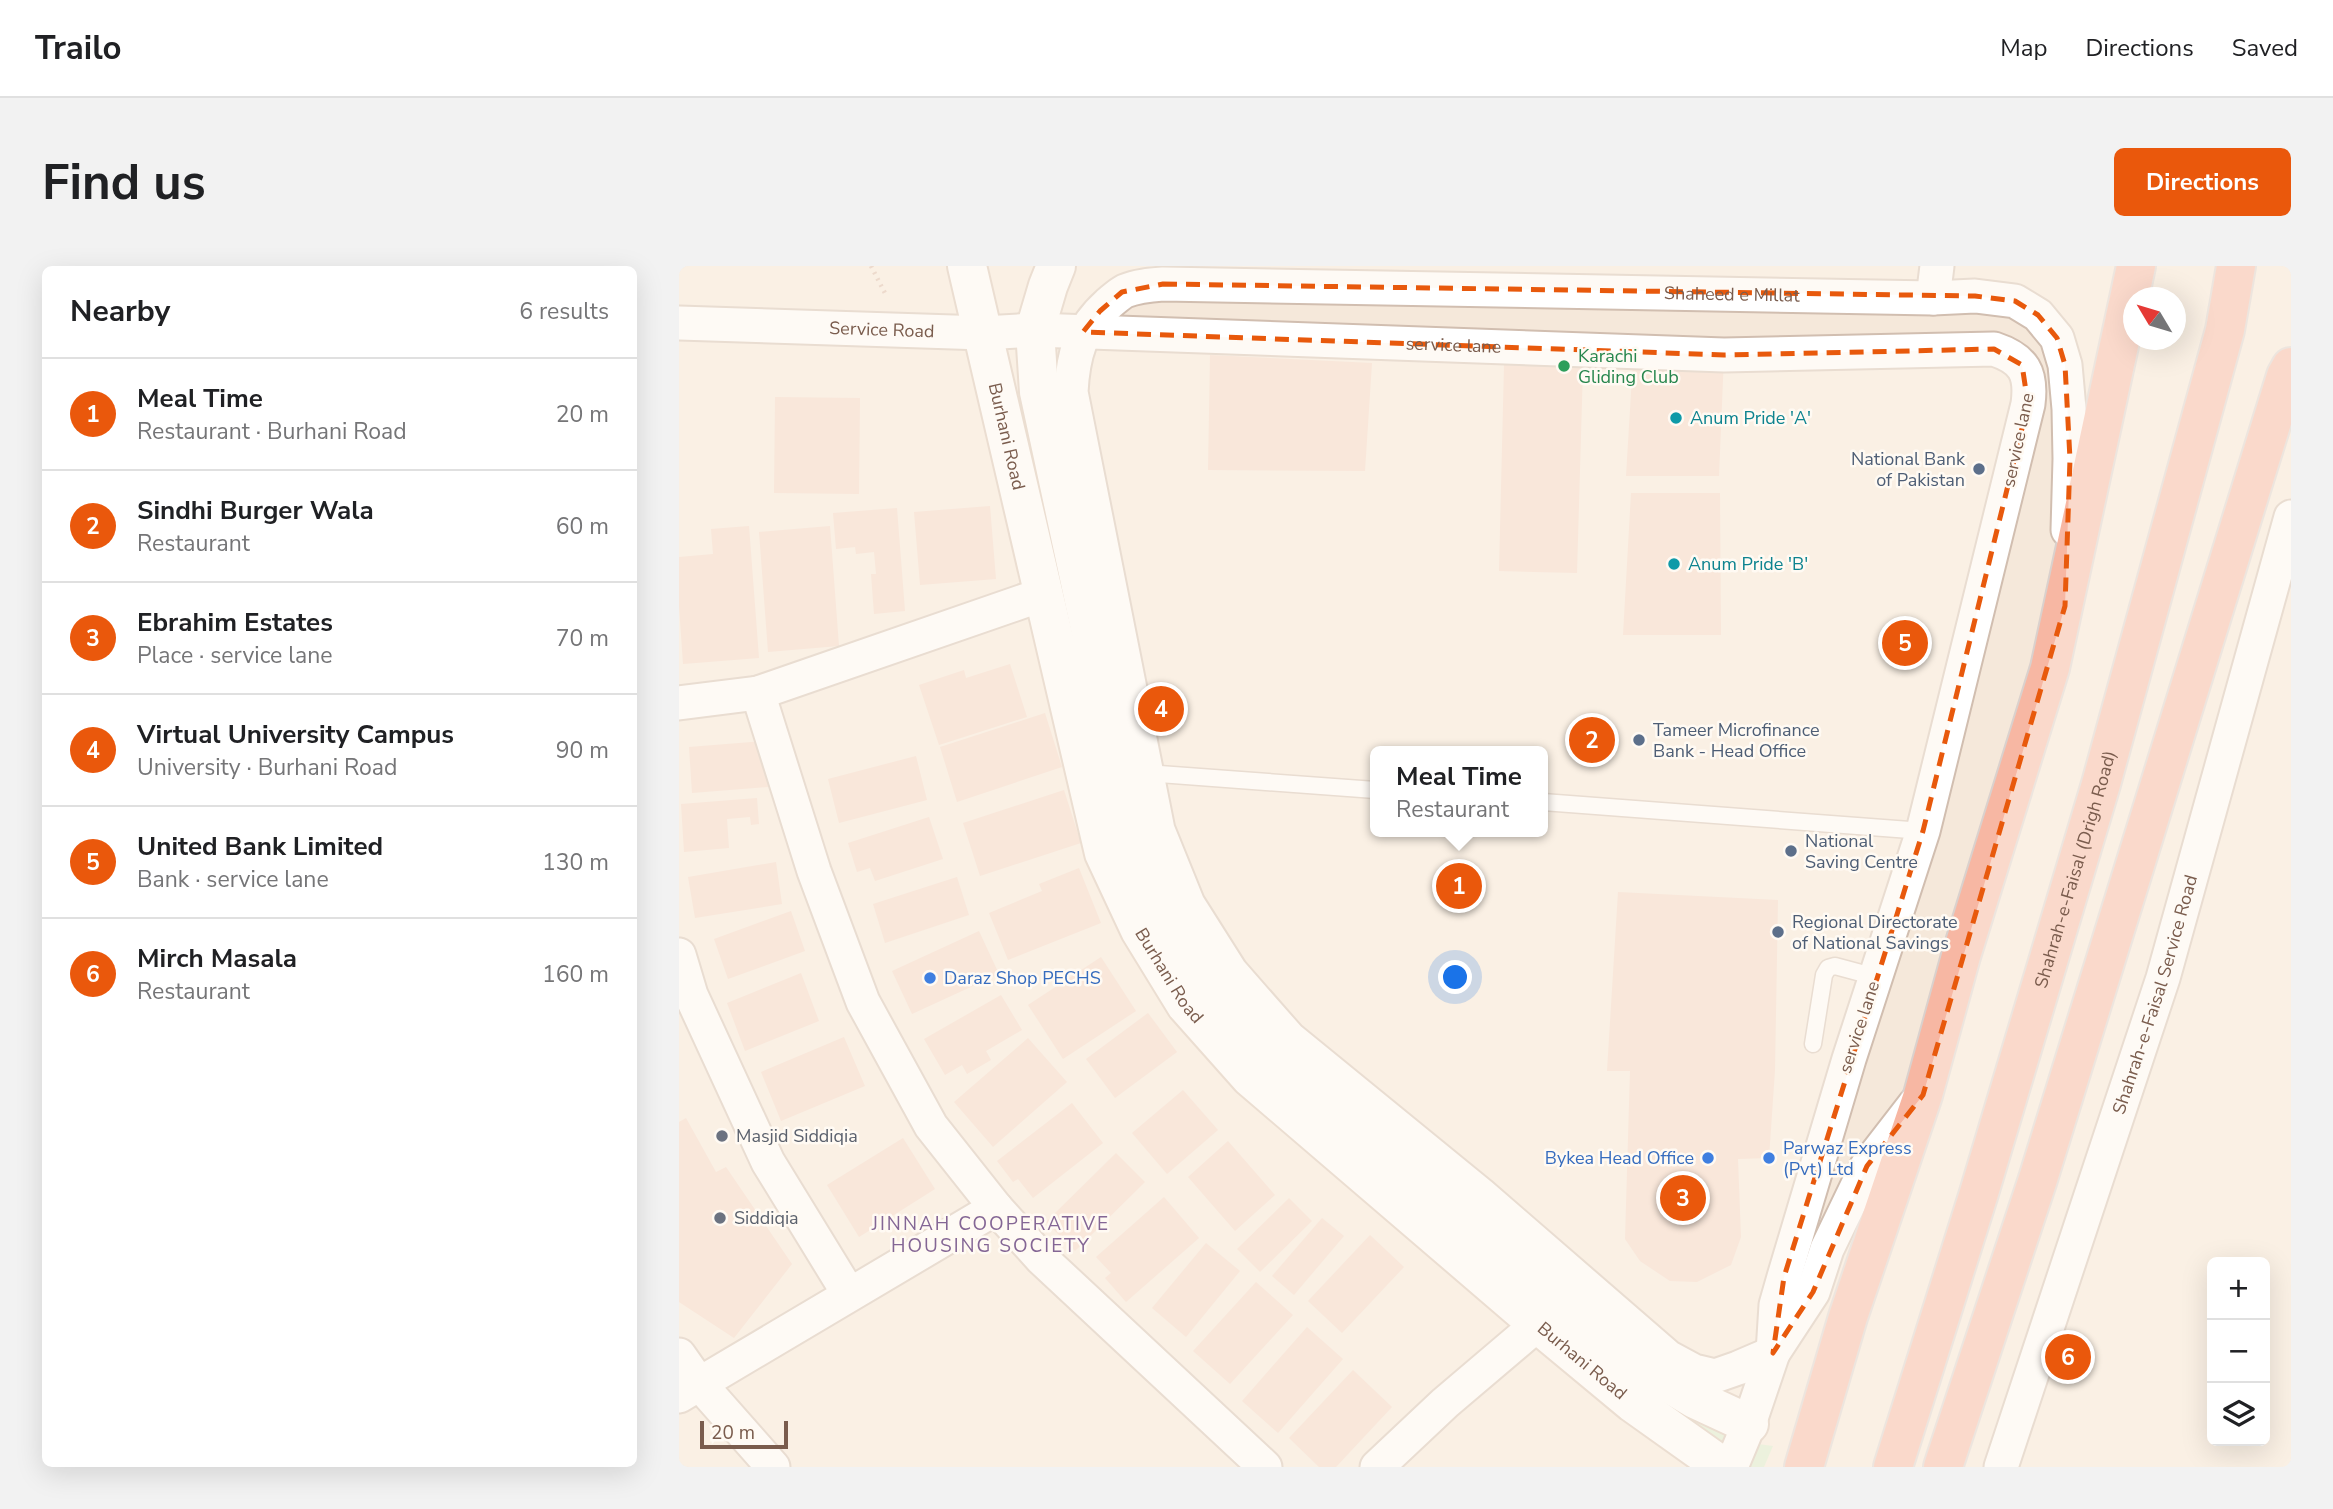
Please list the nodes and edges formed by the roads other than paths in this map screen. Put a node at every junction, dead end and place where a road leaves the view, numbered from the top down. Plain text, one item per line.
1 (967, 266) edge
2 (1056, 266) edge
3 (2136, 266) edge
4 (2236, 266) edge
5 (1935, 282) edge
6 (679, 323) edge
7 (1035, 330) junction
8 (1083, 332) junction
9 (984, 333) junction
10 (2291, 367) edge
11 (2291, 517) edge
12 (1044, 594) junction
13 (2065, 606) junction
14 (758, 693) junction
15 (679, 703) edge
16 (1146, 773) junction
17 (1370, 790) edge
18 (1548, 802) edge
19 (1923, 831) junction
20 (679, 955) edge
21 (1875, 977) junction
22 (1813, 1044) dead end
23 (1923, 1095) junction
24 (996, 1208) junction
25 (849, 1294) junction
26 (1538, 1324) junction
27 (1773, 1353) junction
28 (679, 1355) edge
29 (689, 1389) edge
30 (1749, 1424) junction
31 (2004, 1466) edge
32 (773, 1467) edge
33 (1265, 1467) edge
34 (1377, 1467) edge
35 (1723, 1467) edge
36 (1731, 1467) edge
37 (1804, 1467) edge
38 (1893, 1467) edge
39 (1943, 1467) edge

1 - 9 street, Burhani Road
2 - 7 street, Burhani Road
3 - 13 highway
4 - 38 highway, Shahrah-e-Faisal (Drigh Road)
5 - 8 street, Shaheed e Millat
5 - 13 street, Shaheed e Millat
6 - 9 street, Service Road
7 - 8 street, Service Road
7 - 9 street, Service Road
7 - 30 street, Burhani Road
8 - 16 street
8 - 19 street, service lane
9 - 12 street, Burhani Road
10 - 39 highway
11 - 31 street, Shahrah-e-Faisal Service Road
12 - 14 street
12 - 26 street, Burhani Road
13 - 23 highway
14 - 15 street
14 - 24 street
16 - 17 lane
16 - 27 street
18 - 19 lane
19 - 21 street, service lane
20 - 25 street
21 - 22 lane
21 - 27 street, service lane
23 - 27 street
23 - 37 highway
24 - 25 street
24 - 33 street
25 - 29 street
26 - 34 street
26 - 35 street, Burhani Road
27 - 30 street, service lane
28 - 29 street
29 - 32 street
30 - 36 street, service lane

